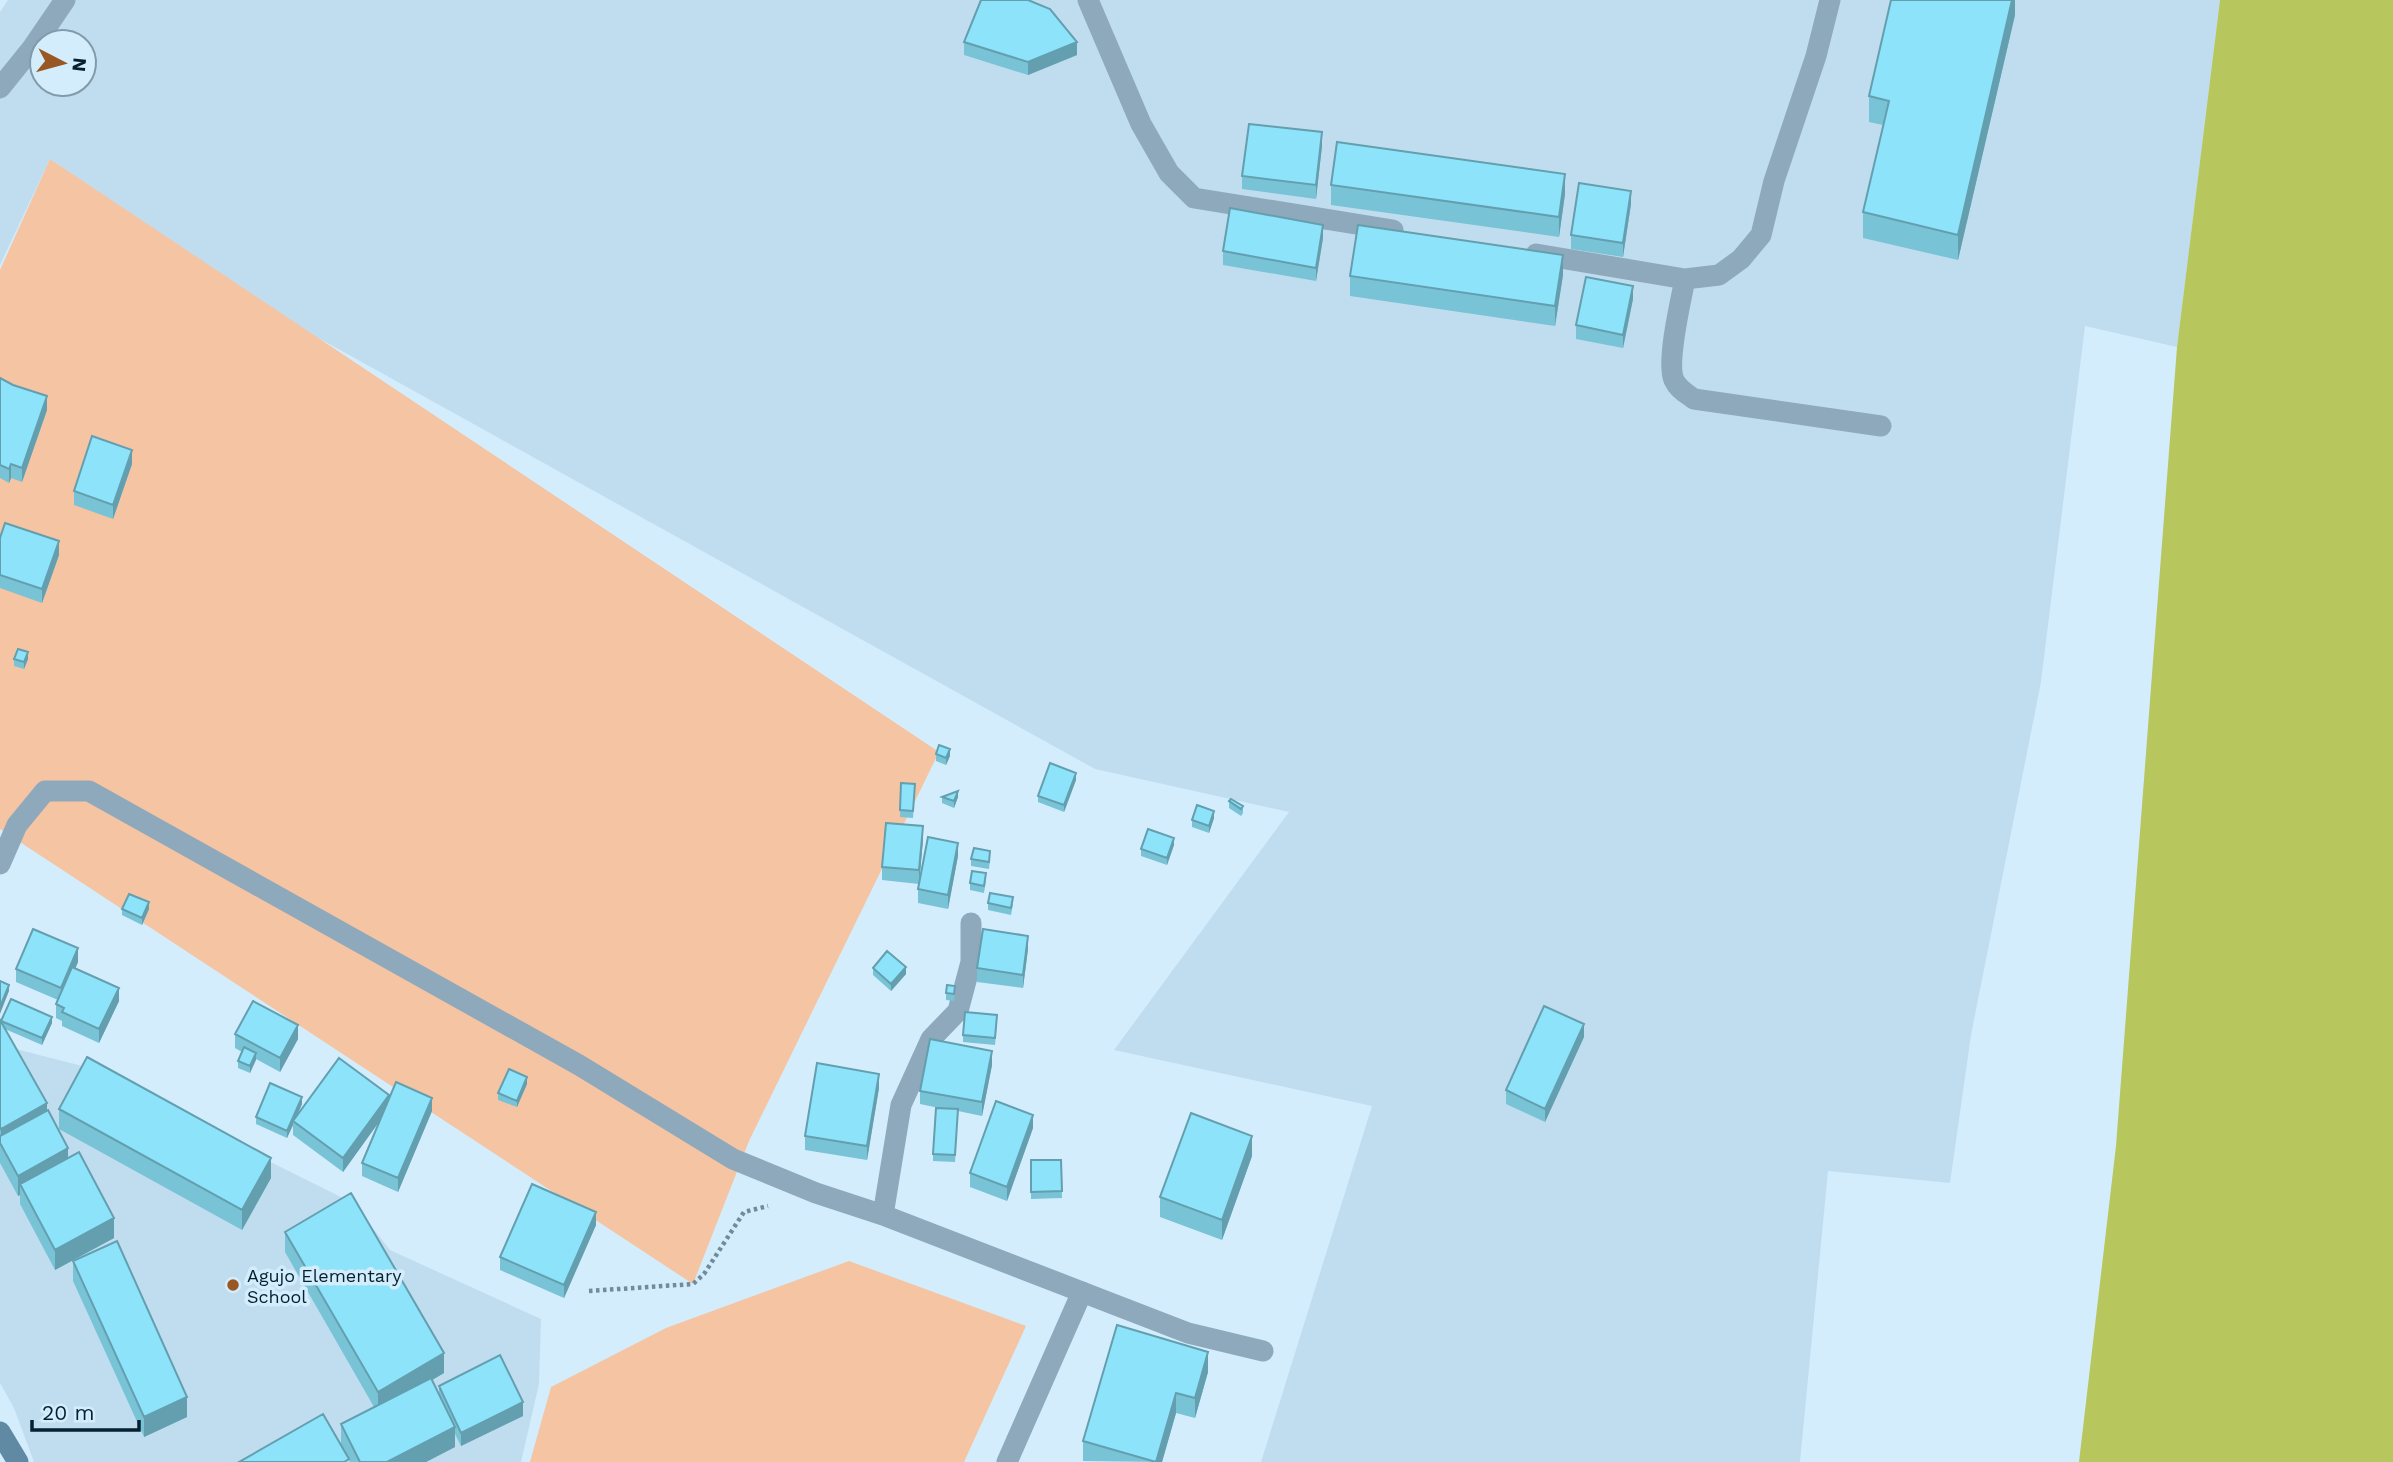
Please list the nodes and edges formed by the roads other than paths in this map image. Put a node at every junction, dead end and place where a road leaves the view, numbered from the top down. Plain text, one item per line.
1 (65, 0) edge
2 (1088, 0) edge
3 (1830, 0) edge
4 (0, 88) edge
5 (1412, 234) edge
6 (1521, 251) edge
7 (1685, 279) junction
8 (1881, 426) dead end
9 (0, 864) edge
10 (971, 923) dead end
11 (883, 1215) junction
12 (1082, 1292) junction
13 (1263, 1351) dead end
14 (0, 1432) edge
15 (18, 1462) edge
16 (1007, 1462) edge

1 - 4 street
2 - 5 street
3 - 7 street
6 - 7 street
7 - 8 street
9 - 11 street
10 - 11 street
11 - 12 street
12 - 13 street
12 - 16 street
14 - 15 main road

